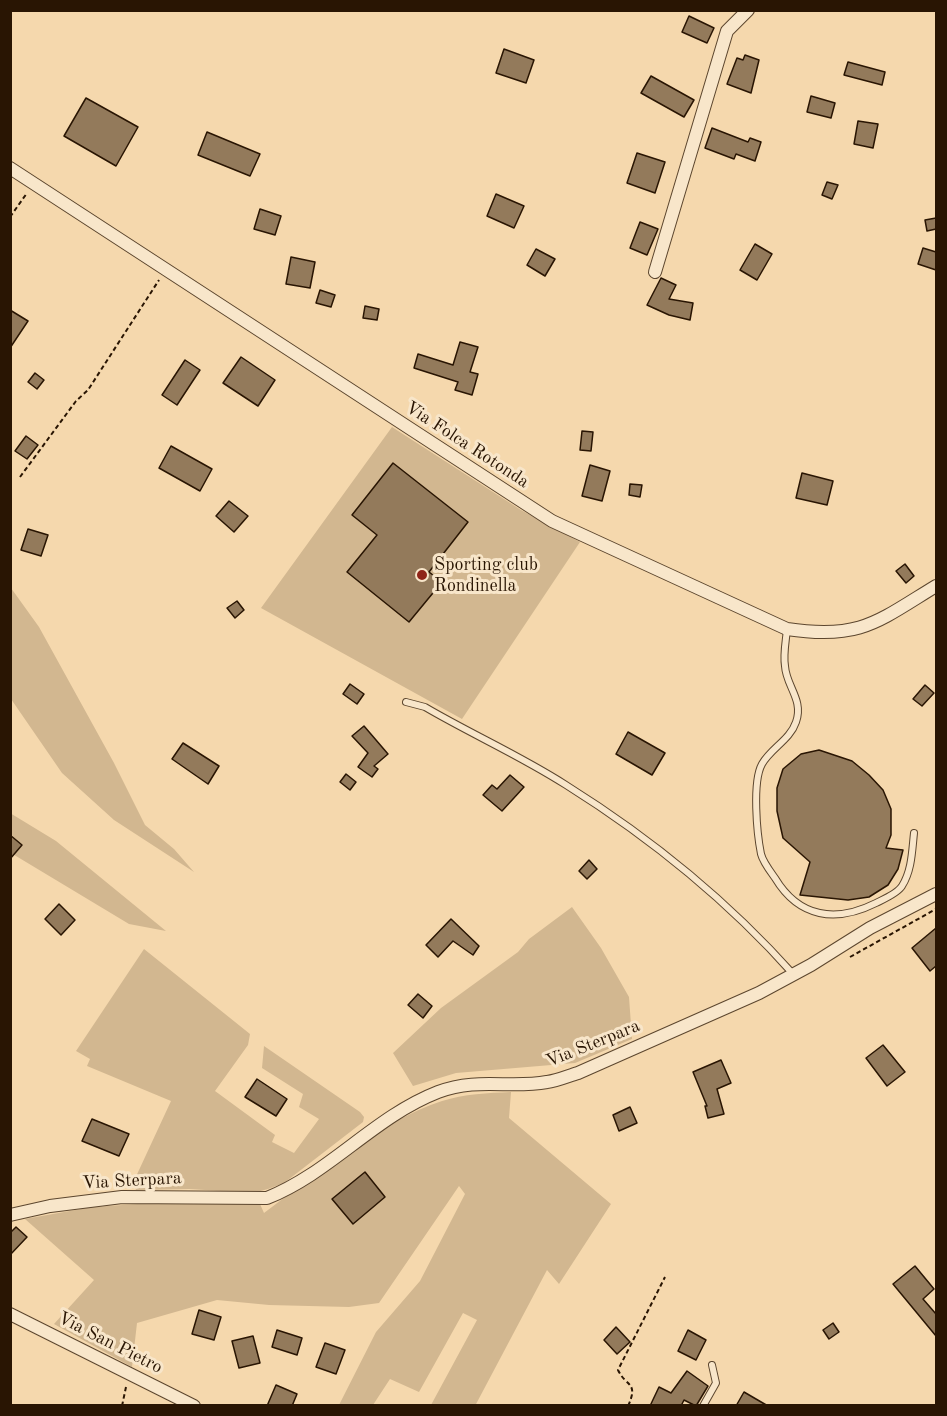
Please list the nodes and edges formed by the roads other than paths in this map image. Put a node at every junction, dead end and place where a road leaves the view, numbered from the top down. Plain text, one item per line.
1 (748, 10) edge
2 (10, 168) edge
3 (655, 272) dead end
4 (936, 586) edge
5 (788, 629) junction
6 (406, 702) dead end
7 (914, 833) dead end
8 (936, 894) edge
9 (794, 975) junction
10 (10, 1215) edge
11 (10, 1314) edge
12 (712, 1365) dead end
13 (194, 1406) edge
14 (703, 1406) edge

1 - 3 street
2 - 5 street, Via Folca Rotonda
4 - 5 street, Via Folca Rotonda
5 - 7 lane
6 - 9 lane
8 - 9 street, Via Sterpara
9 - 10 street, Via Sterpara
11 - 13 street, Via San Pietro
12 - 14 lane

